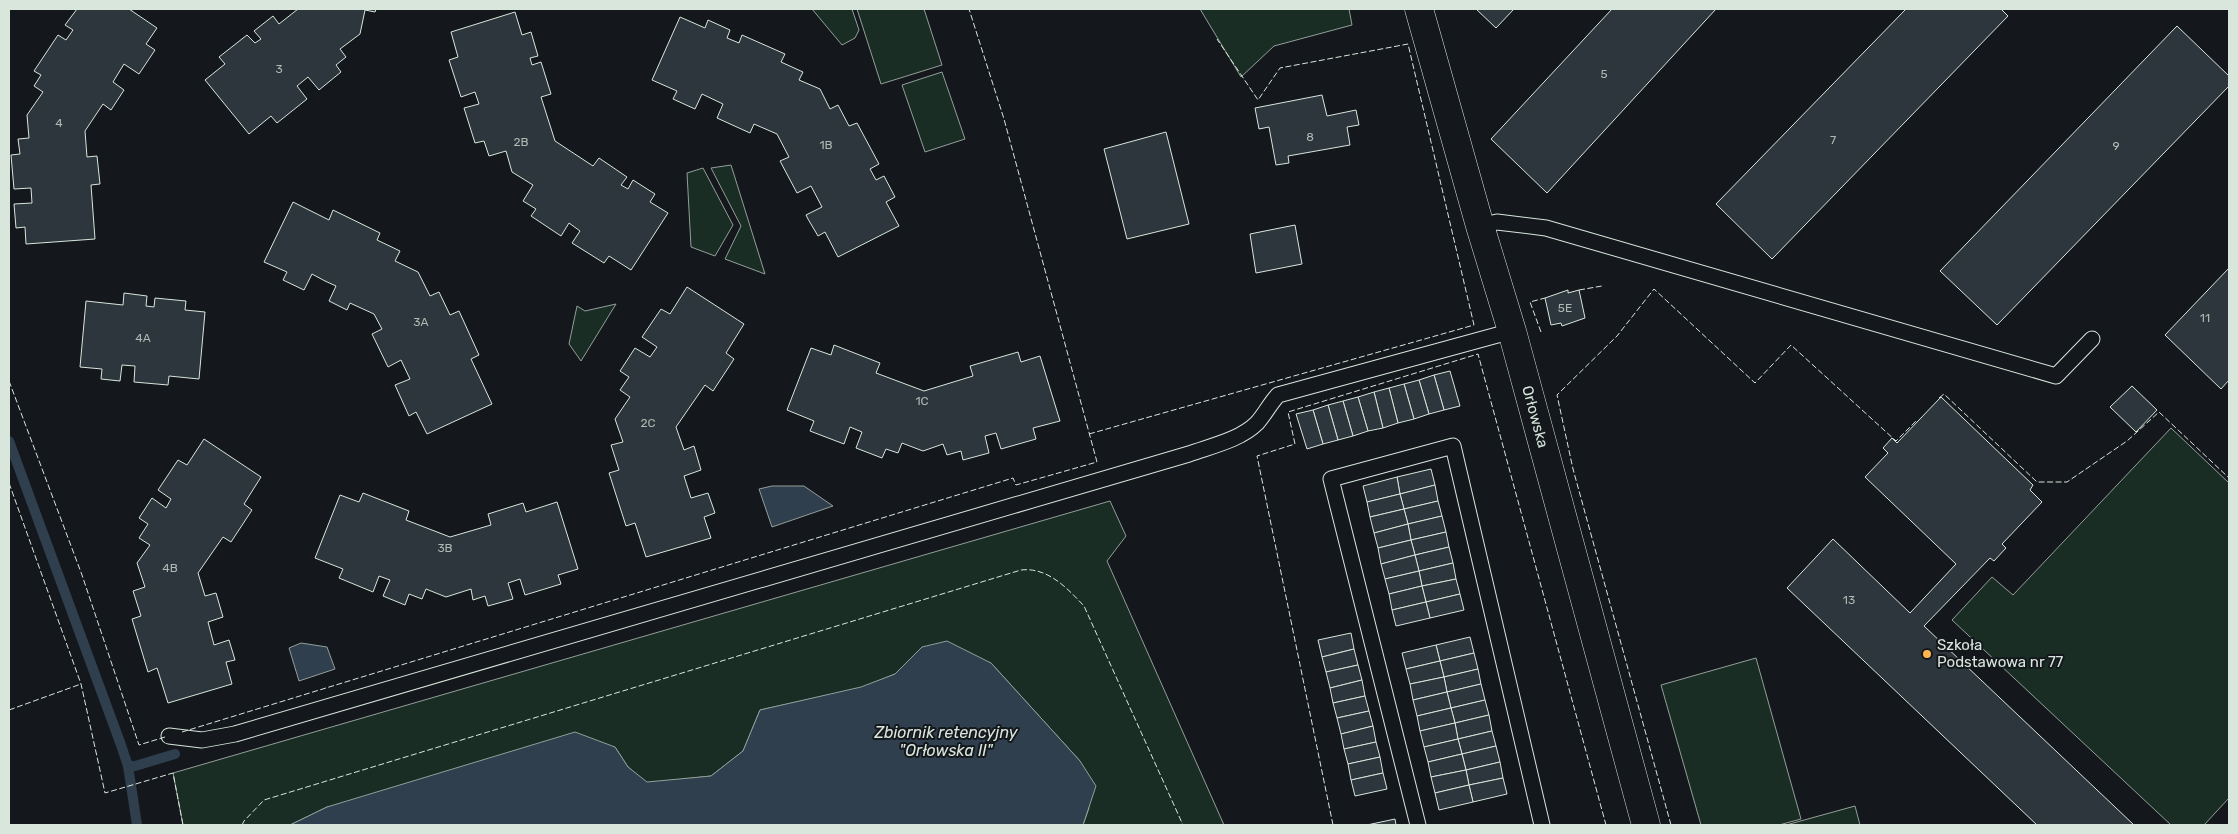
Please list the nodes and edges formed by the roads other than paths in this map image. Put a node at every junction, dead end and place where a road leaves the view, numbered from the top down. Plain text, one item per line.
1 (1419, 9) edge
2 (1480, 226) junction
3 (1512, 331) junction
4 (2092, 339) dead end
5 (169, 736) dead end
6 (1418, 825) edge
7 (1542, 825) edge
8 (1646, 825) edge

1 - 2 street, Orłowska
2 - 3 street, Orłowska
2 - 4 lane
3 - 5 lane
3 - 8 street, Orłowska
6 - 7 lane

